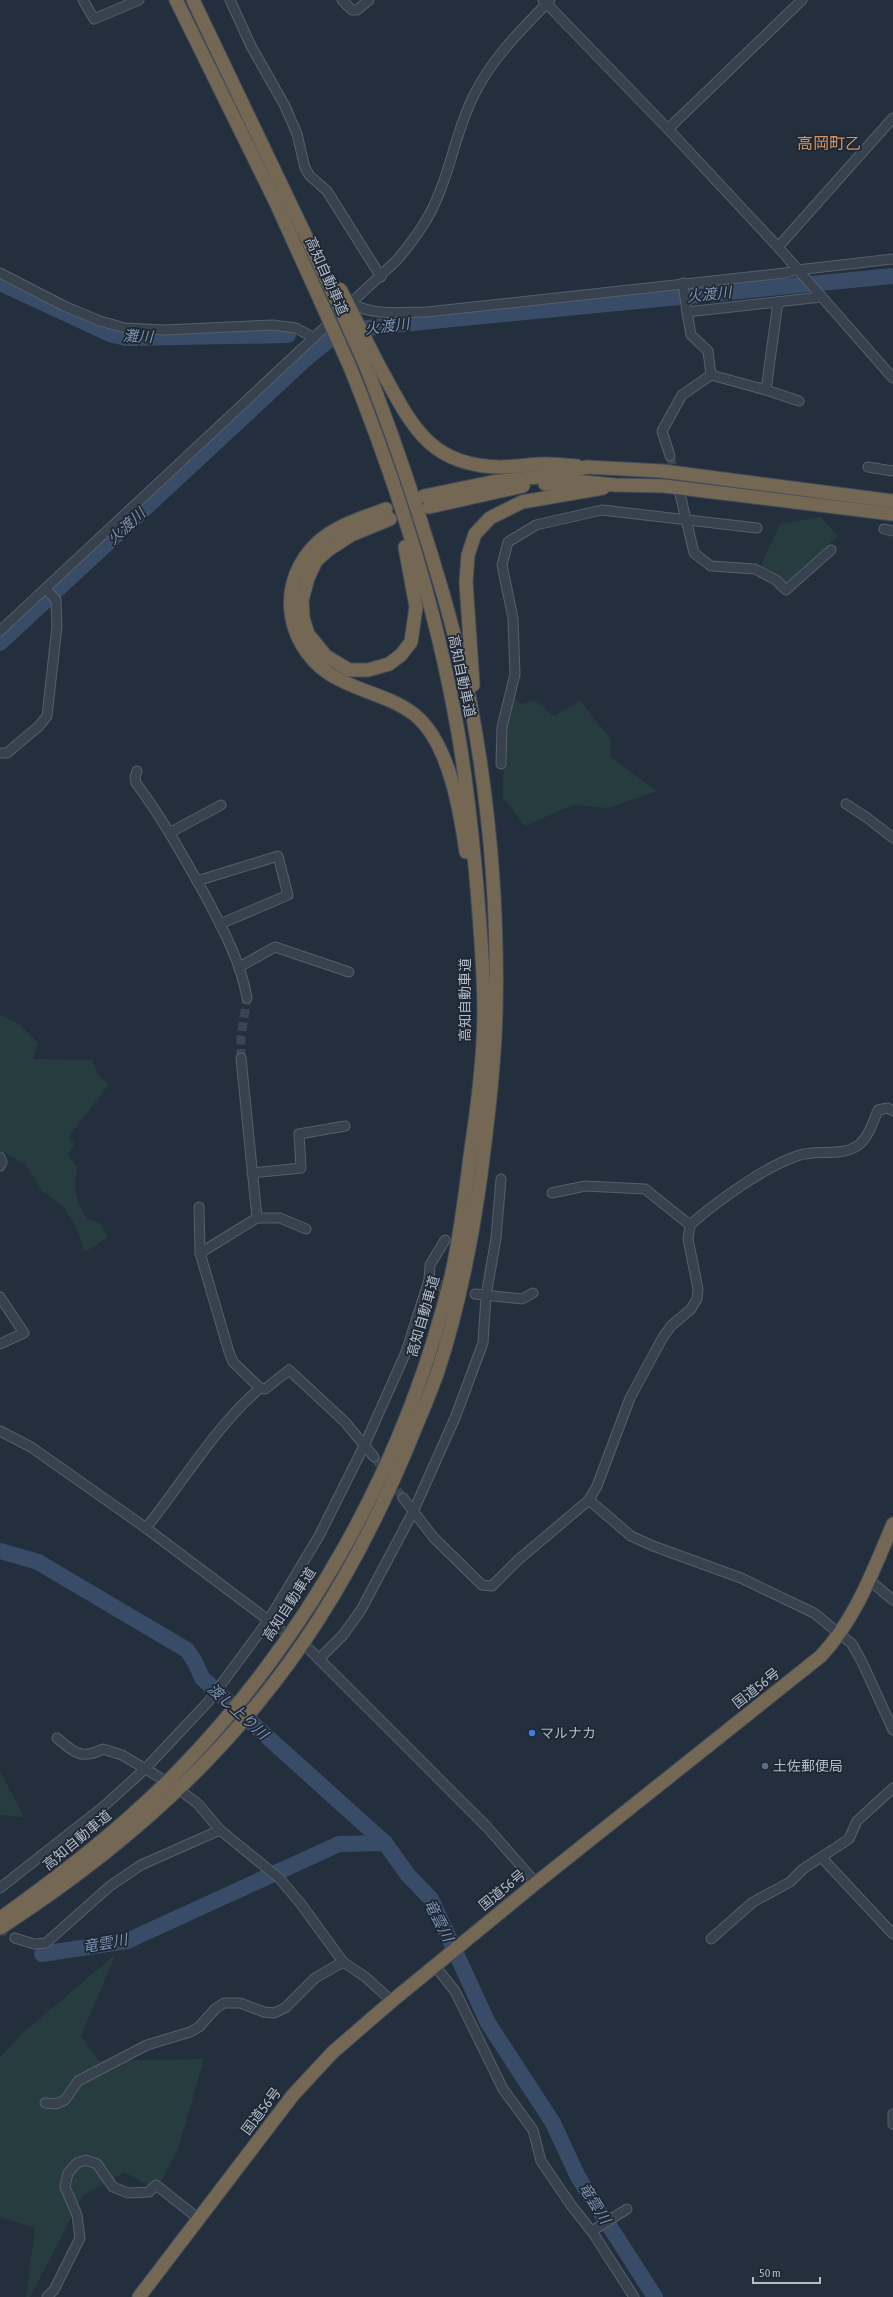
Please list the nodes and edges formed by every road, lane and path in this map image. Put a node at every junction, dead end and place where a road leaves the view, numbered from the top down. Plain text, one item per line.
1 (83, 0) edge
2 (139, 0) edge
3 (176, 0) edge
4 (192, 0) edge
5 (230, 0) edge
6 (342, 0) edge
7 (368, 0) edge
8 (802, 0) edge
9 (546, 1) edge
10 (893, 118) edge
11 (668, 129) junction
12 (778, 248) junction
13 (893, 259) edge
14 (798, 271) junction
15 (0, 273) edge
16 (381, 277) junction
17 (683, 286) junction
18 (337, 291) junction
19 (818, 294) junction
20 (778, 302) junction
21 (352, 304) junction
22 (686, 309) junction
23 (314, 338) junction
24 (711, 376) junction
25 (893, 378) edge
26 (766, 390) junction
27 (799, 401) dead end
28 (670, 456) tunnel mouth
29 (586, 467) junction
30 (868, 467) dead end
31 (893, 471) edge
32 (615, 486) junction
33 (396, 493) junction
34 (680, 494) tunnel mouth
35 (893, 501) edge
36 (893, 514) edge
37 (687, 521) junction
38 (757, 528) dead end
39 (831, 550) dead end
40 (46, 589) junction
41 (0, 631) edge
42 (473, 715) junction
43 (0, 753) edge
44 (501, 764) dead end
45 (137, 771) dead end
46 (846, 804) dead end
47 (221, 805) dead end
48 (171, 832) junction
49 (893, 838) edge
50 (197, 881) junction
51 (220, 924) junction
52 (239, 967) junction
53 (349, 972) dead end
54 (247, 998) tunnel mouth
55 (484, 1010) junction
56 (241, 1058) tunnel mouth
57 (893, 1111) edge
58 (345, 1126) dead end
59 (0, 1157) edge
60 (0, 1166) edge
61 (252, 1173) junction
62 (501, 1179) dead end
63 (552, 1193) dead end
64 (199, 1207) dead end
65 (257, 1218) junction
66 (690, 1225) junction
67 (306, 1229) dead end
68 (445, 1240) dead end
69 (200, 1253) junction
70 (429, 1280) junction
71 (441, 1286) dead end
72 (533, 1293) dead end
73 (475, 1294) dead end
74 (486, 1296) junction
75 (0, 1297) edge
76 (0, 1344) edge
77 (260, 1388) junction
78 (0, 1431) edge
79 (365, 1444) junction
80 (374, 1457) tunnel mouth
81 (402, 1498) tunnel mouth
82 (589, 1500) junction
83 (413, 1512) junction
84 (893, 1524) edge
85 (146, 1528) junction
86 (869, 1580) junction
87 (893, 1600) edge
88 (268, 1621) junction
89 (280, 1628) dead end
90 (841, 1633) junction
91 (310, 1650) dead end
92 (319, 1658) junction
93 (893, 1730) edge
94 (57, 1738) dead end
95 (145, 1769) junction
96 (159, 1777) dead end
97 (893, 1788) edge
98 (185, 1794) dead end
99 (220, 1830) junction
100 (822, 1858) junction
101 (536, 1883) junction
102 (0, 1888) edge
103 (0, 1918) edge
104 (0, 1928) edge
105 (893, 1934) edge
106 (15, 1938) tunnel mouth
107 (710, 1939) dead end
108 (343, 1962) junction
109 (439, 1963) junction
110 (392, 2001) junction
111 (45, 2103) dead end
112 (893, 2114) edge
113 (893, 2124) edge
114 (627, 2208) dead end
115 (199, 2219) junction
116 (592, 2231) junction
117 (47, 2297) edge
118 (139, 2297) edge
119 (634, 2297) edge

1 - 2 street
3 - 33 highway, 高知自動車道, bridge
4 - 18 highway
5 - 16 street
6 - 7 street
8 - 11 street
9 - 11 street
9 - 16 street
10 - 12 street
11 - 12 street
12 - 14 street
13 - 14 street
14 - 17 street
14 - 19 street
15 - 23 street
16 - 21 street
17 - 21 street
17 - 22 street
18 - 29 highway, bridge
18 - 42 highway, 高知自動車道, bridge
19 - 20 street
19 - 25 street
20 - 22 street
20 - 26 street
21 - 23 street
22 - 24 street
23 - 40 street
24 - 26 street
24 - 28 street
26 - 27 street
29 - 32 highway
29 - 35 highway
30 - 31 street
32 - 36 highway
32 - 42 highway
33 - 55 highway, 高知自動車道
33 - 55 highway
34 - 37 street
37 - 38 street
37 - 39 street
37 - 44 street
40 - 41 street
40 - 43 street
42 - 104 highway, 高知自動車道
45 - 48 street
46 - 49 street
47 - 48 street
48 - 50 street
50 - 51 street
50 - 51 street
51 - 52 street
52 - 53 street
52 - 54 street
55 - 103 highway, 高知自動車道
56 - 61 street
57 - 66 street
58 - 61 street
59 - 60 street
61 - 65 street
62 - 74 street
63 - 66 street
64 - 69 street
65 - 67 street
65 - 69 street
66 - 82 street
68 - 70 street
69 - 77 street
70 - 71 street
70 - 79 street
72 - 74 street
73 - 74 street
74 - 83 street
75 - 76 street
77 - 79 street
77 - 85 street
78 - 85 street
79 - 80 street
79 - 88 street
81 - 83 street
82 - 83 street
82 - 90 street
83 - 92 street
84 - 86 highway, 国道56号
85 - 88 street
86 - 87 street
86 - 90 highway, 国道56号
88 - 89 street
88 - 95 street
90 - 93 street
90 - 101 highway, 国道56号
91 - 92 street
92 - 101 street
94 - 95 street
95 - 96 street
95 - 102 street
97 - 100 street
98 - 99 street
99 - 106 street
99 - 108 street
100 - 105 street
100 - 107 street
101 - 109 highway, 国道56号
108 - 110 street
108 - 111 street
109 - 110 highway, 国道56号
109 - 116 street
110 - 115 highway, 国道56号
112 - 113 street
114 - 116 street
115 - 117 street
115 - 118 highway, 国道56号
116 - 119 street

